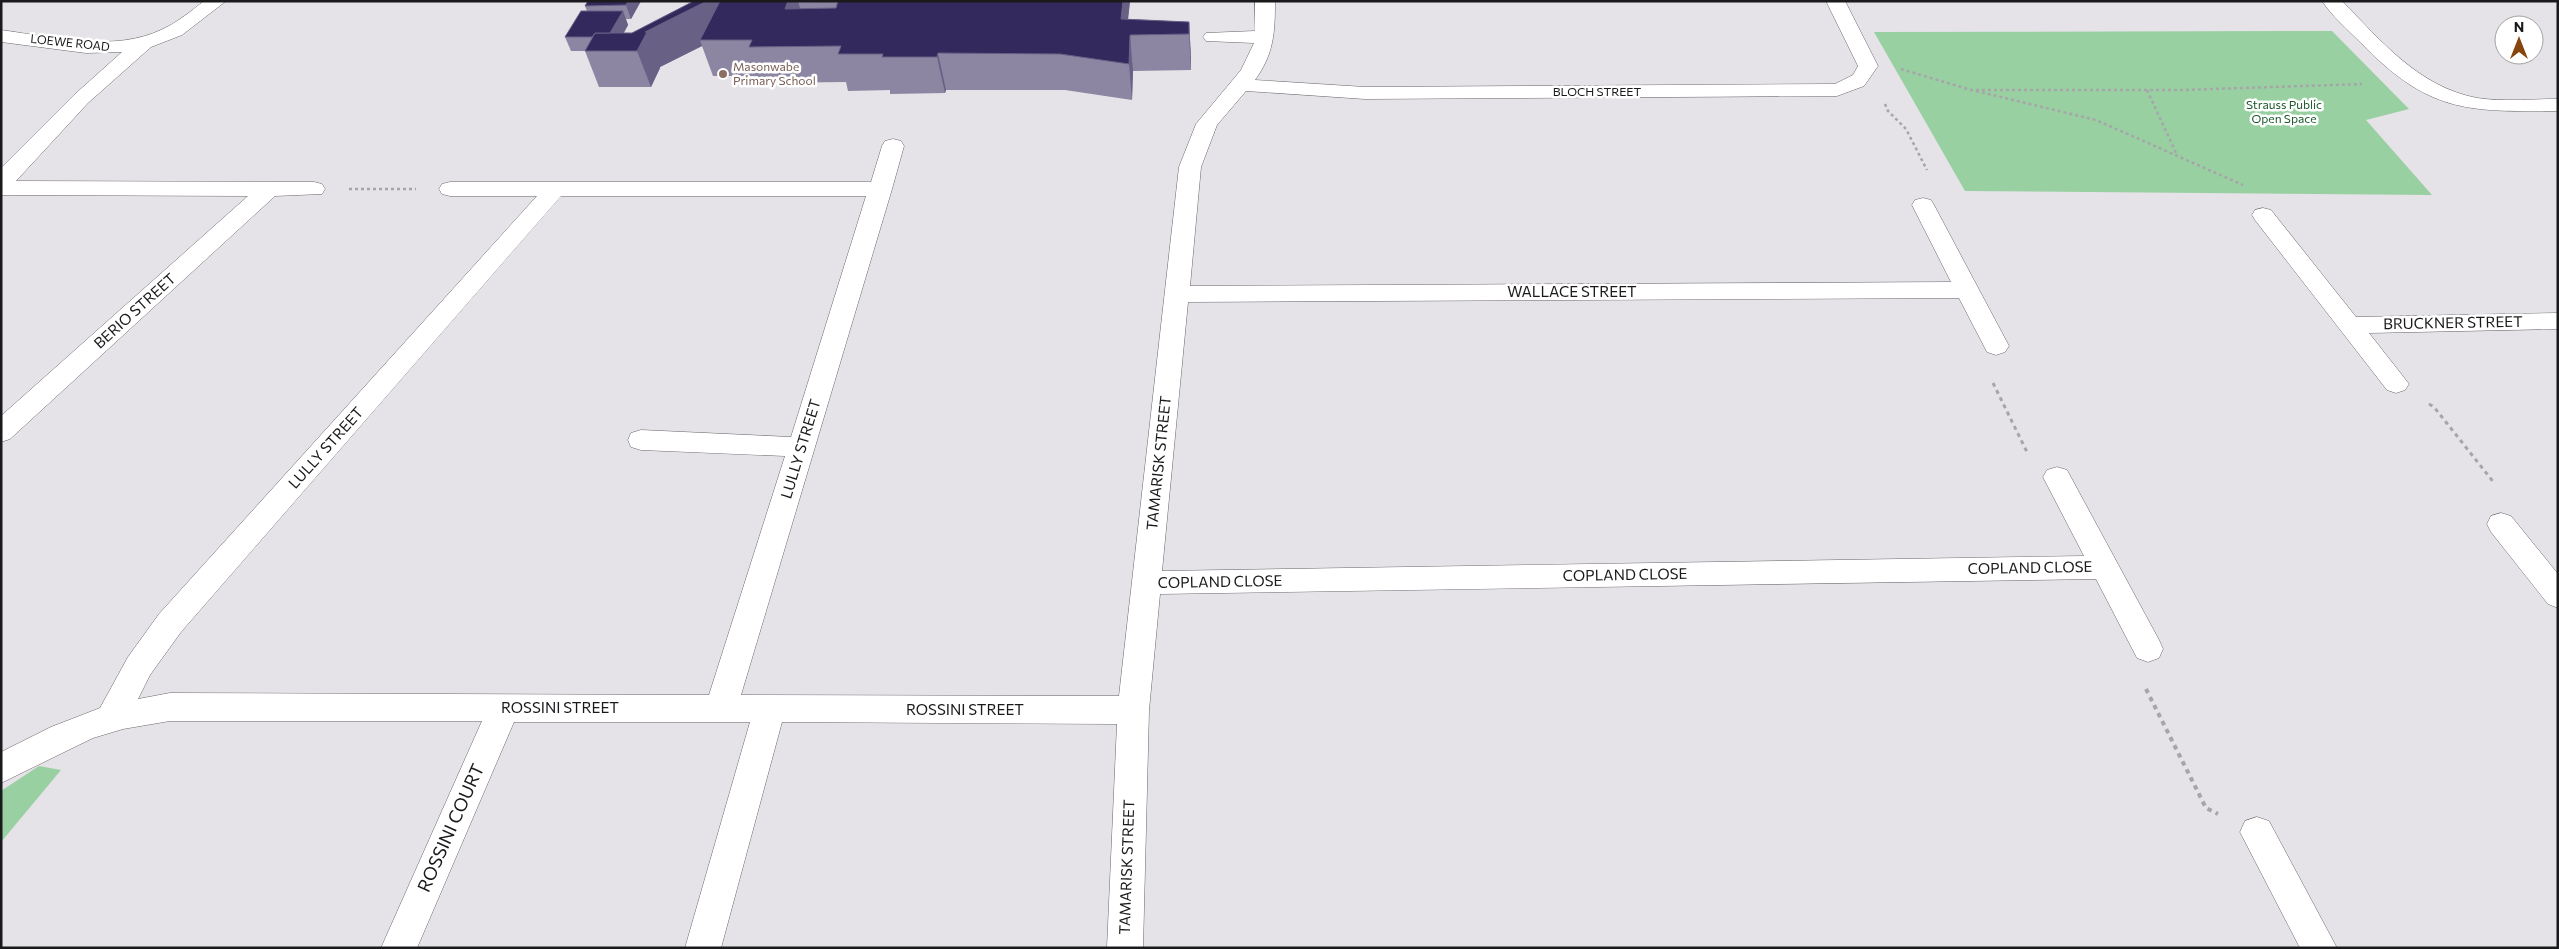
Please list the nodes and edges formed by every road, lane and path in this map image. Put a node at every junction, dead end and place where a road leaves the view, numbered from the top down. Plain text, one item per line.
1 (217, 1) edge
2 (1265, 1) edge
3 (1835, 1) edge
4 (2331, 1) edge
5 (1, 36) edge
6 (1214, 37) dead end
7 (1265, 37) junction
8 (144, 43) junction
9 (1863, 74) junction
10 (2415, 82) junction
11 (1242, 85) junction
12 (1971, 90) junction
13 (2147, 90) junction
14 (2558, 105) edge
15 (893, 146) dead end
16 (2178, 156) junction
17 (2246, 187) dead end
18 (2, 188) edge
19 (269, 189) junction
20 (314, 189) joint
21 (450, 189) joint
22 (555, 189) junction
23 (881, 189) junction
24 (1923, 205) joint
25 (2263, 215) dead end
26 (1967, 290) junction
27 (1177, 294) junction
28 (2558, 321) edge
29 (2349, 325) junction
30 (1996, 346) joint
31 (2396, 384) joint
32 (1, 432) edge
33 (641, 440) dead end
34 (802, 447) junction
35 (2057, 478) joint
36 (2501, 524) joint
37 (2104, 566) junction
38 (1146, 583) junction
39 (2558, 596) edge
40 (2148, 649) joint
41 (504, 708) junction
42 (721, 708) junction
43 (770, 709) junction
44 (1133, 710) junction
45 (112, 717) junction
46 (1, 769) edge
47 (2257, 832) joint
48 (399, 948) edge
49 (704, 948) edge
50 (1125, 948) edge
51 (2319, 948) edge

1 - 8 street, LOEWE ROAD
2 - 7 street, TAMARISK STREET
3 - 9 street
4 - 10 street
5 - 8 street, LOEWE ROAD
6 - 7 street
7 - 11 street, TAMARISK STREET
8 - 18 street
9 - 11 street, BLOCH STREET
9 - 12 path
9 - 24 path
10 - 13 path
10 - 14 street
11 - 27 street, TAMARISK STREET
12 - 13 path
12 - 16 path
13 - 16 path
15 - 23 street, LULLY STREET
16 - 17 path
18 - 19 street
19 - 20 street
19 - 32 street, BERIO STREET
20 - 21 path
21 - 22 street
22 - 23 street
22 - 45 street, LULLY STREET
23 - 34 street, LULLY STREET
24 - 26 street
25 - 29 street, BRUCKNER STREET
26 - 27 street, WALLACE STREET
26 - 30 street
27 - 38 street, TAMARISK STREET
28 - 29 street, BRUCKNER STREET
29 - 31 street, BRUCKNER STREET
30 - 35 path
31 - 36 path
33 - 34 street
34 - 42 street, LULLY STREET
35 - 37 street, COPLAND CLOSE
36 - 39 street
37 - 38 street, COPLAND CLOSE
37 - 40 street, COPLAND CLOSE
38 - 44 street, TAMARISK STREET
40 - 47 path
41 - 42 street, ROSSINI STREET
41 - 45 street, ROSSINI STREET
41 - 48 street, ROSSINI COURT
42 - 43 street, ROSSINI STREET
43 - 44 street, ROSSINI STREET
43 - 49 street
44 - 50 street, TAMARISK STREET
45 - 46 street, ROSSINI STREET
47 - 51 street

